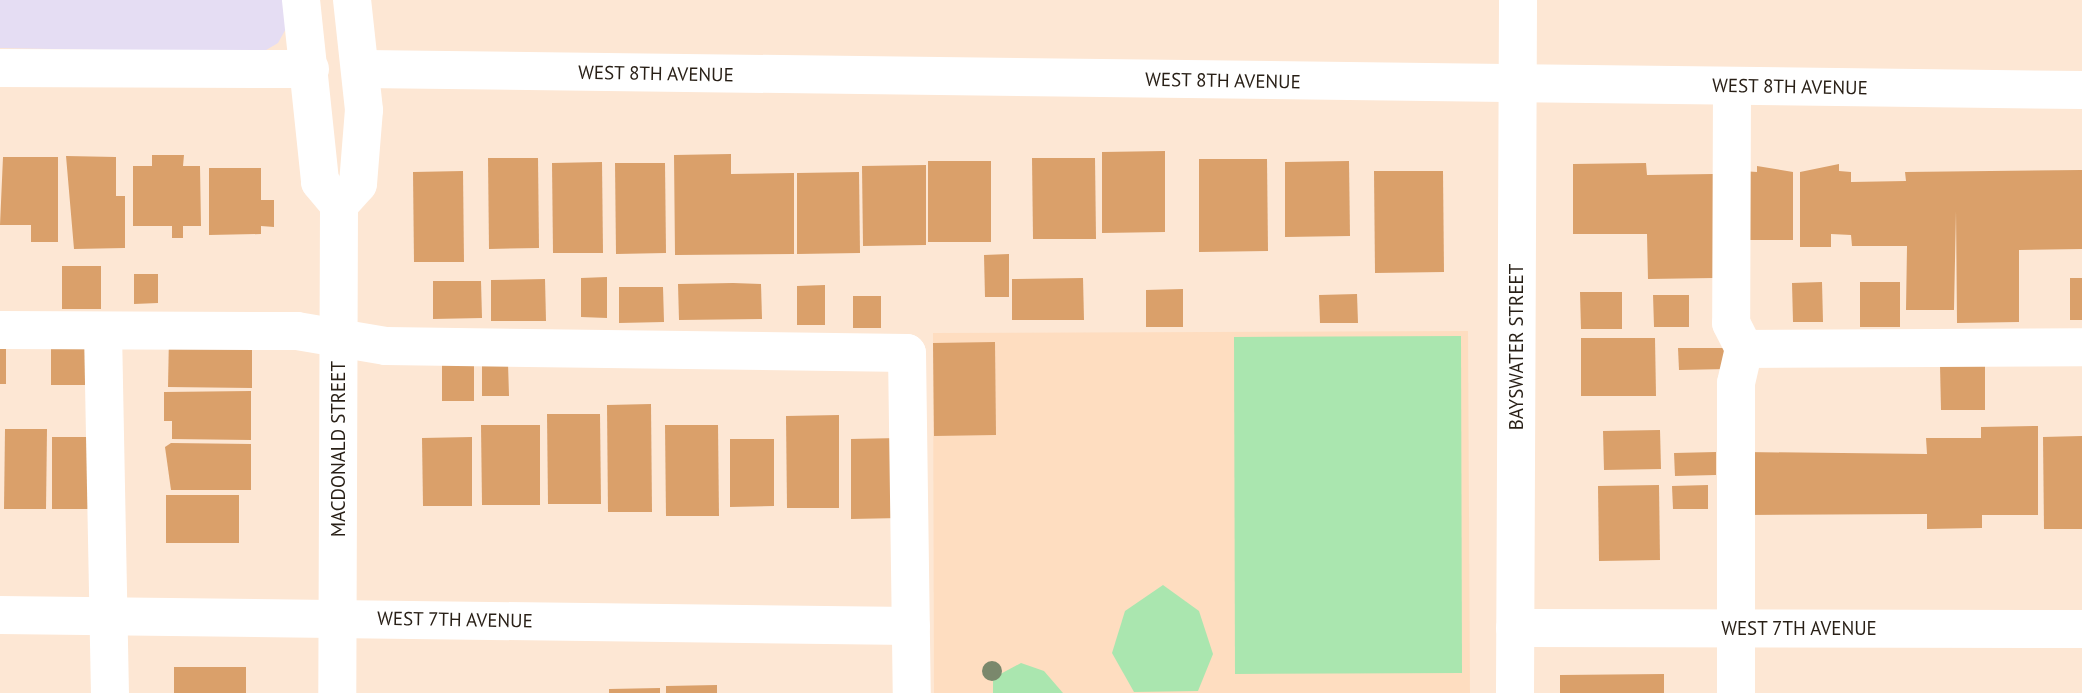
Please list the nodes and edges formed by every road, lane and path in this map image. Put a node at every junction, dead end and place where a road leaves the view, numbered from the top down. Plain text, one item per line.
1 (301, 0) edge
2 (352, 0) edge
3 (1518, 0) edge
4 (0, 68) edge
5 (310, 69) junction
6 (364, 69) junction
7 (1518, 85) junction
8 (1732, 86) junction
9 (2082, 90) edge
10 (339, 205) junction
11 (0, 330) edge
12 (103, 331) junction
13 (340, 339) junction
14 (2082, 347) edge
15 (1744, 349) junction
16 (0, 615) edge
17 (111, 617) junction
18 (337, 618) junction
19 (911, 626) junction
20 (1515, 628) junction
21 (1736, 629) junction
22 (2082, 629) edge
23 (110, 693) edge
24 (337, 693) edge
25 (912, 693) edge
26 (1515, 693) edge
27 (1736, 693) edge

1 - 5 street
2 - 6 street
3 - 7 street, BAYSWATER STREET
4 - 5 street
5 - 10 street
6 - 7 street, WEST 8TH AVENUE
6 - 10 street
7 - 8 street, WEST 8TH AVENUE
7 - 20 street, BAYSWATER STREET
8 - 9 street, WEST 8TH AVENUE
8 - 15 street
10 - 13 street, MACDONALD STREET
11 - 12 street
12 - 13 street
12 - 17 street
13 - 18 street, MACDONALD STREET
13 - 19 street
14 - 15 street
15 - 21 street
16 - 17 street, WEST 7TH AVENUE
17 - 18 street, WEST 7TH AVENUE
17 - 23 street
18 - 19 street, WEST 7TH AVENUE
18 - 24 street, MACDONALD STREET
19 - 25 street
20 - 21 street, WEST 7TH AVENUE
20 - 26 street, BAYSWATER STREET
21 - 22 street, WEST 7TH AVENUE
21 - 27 street

